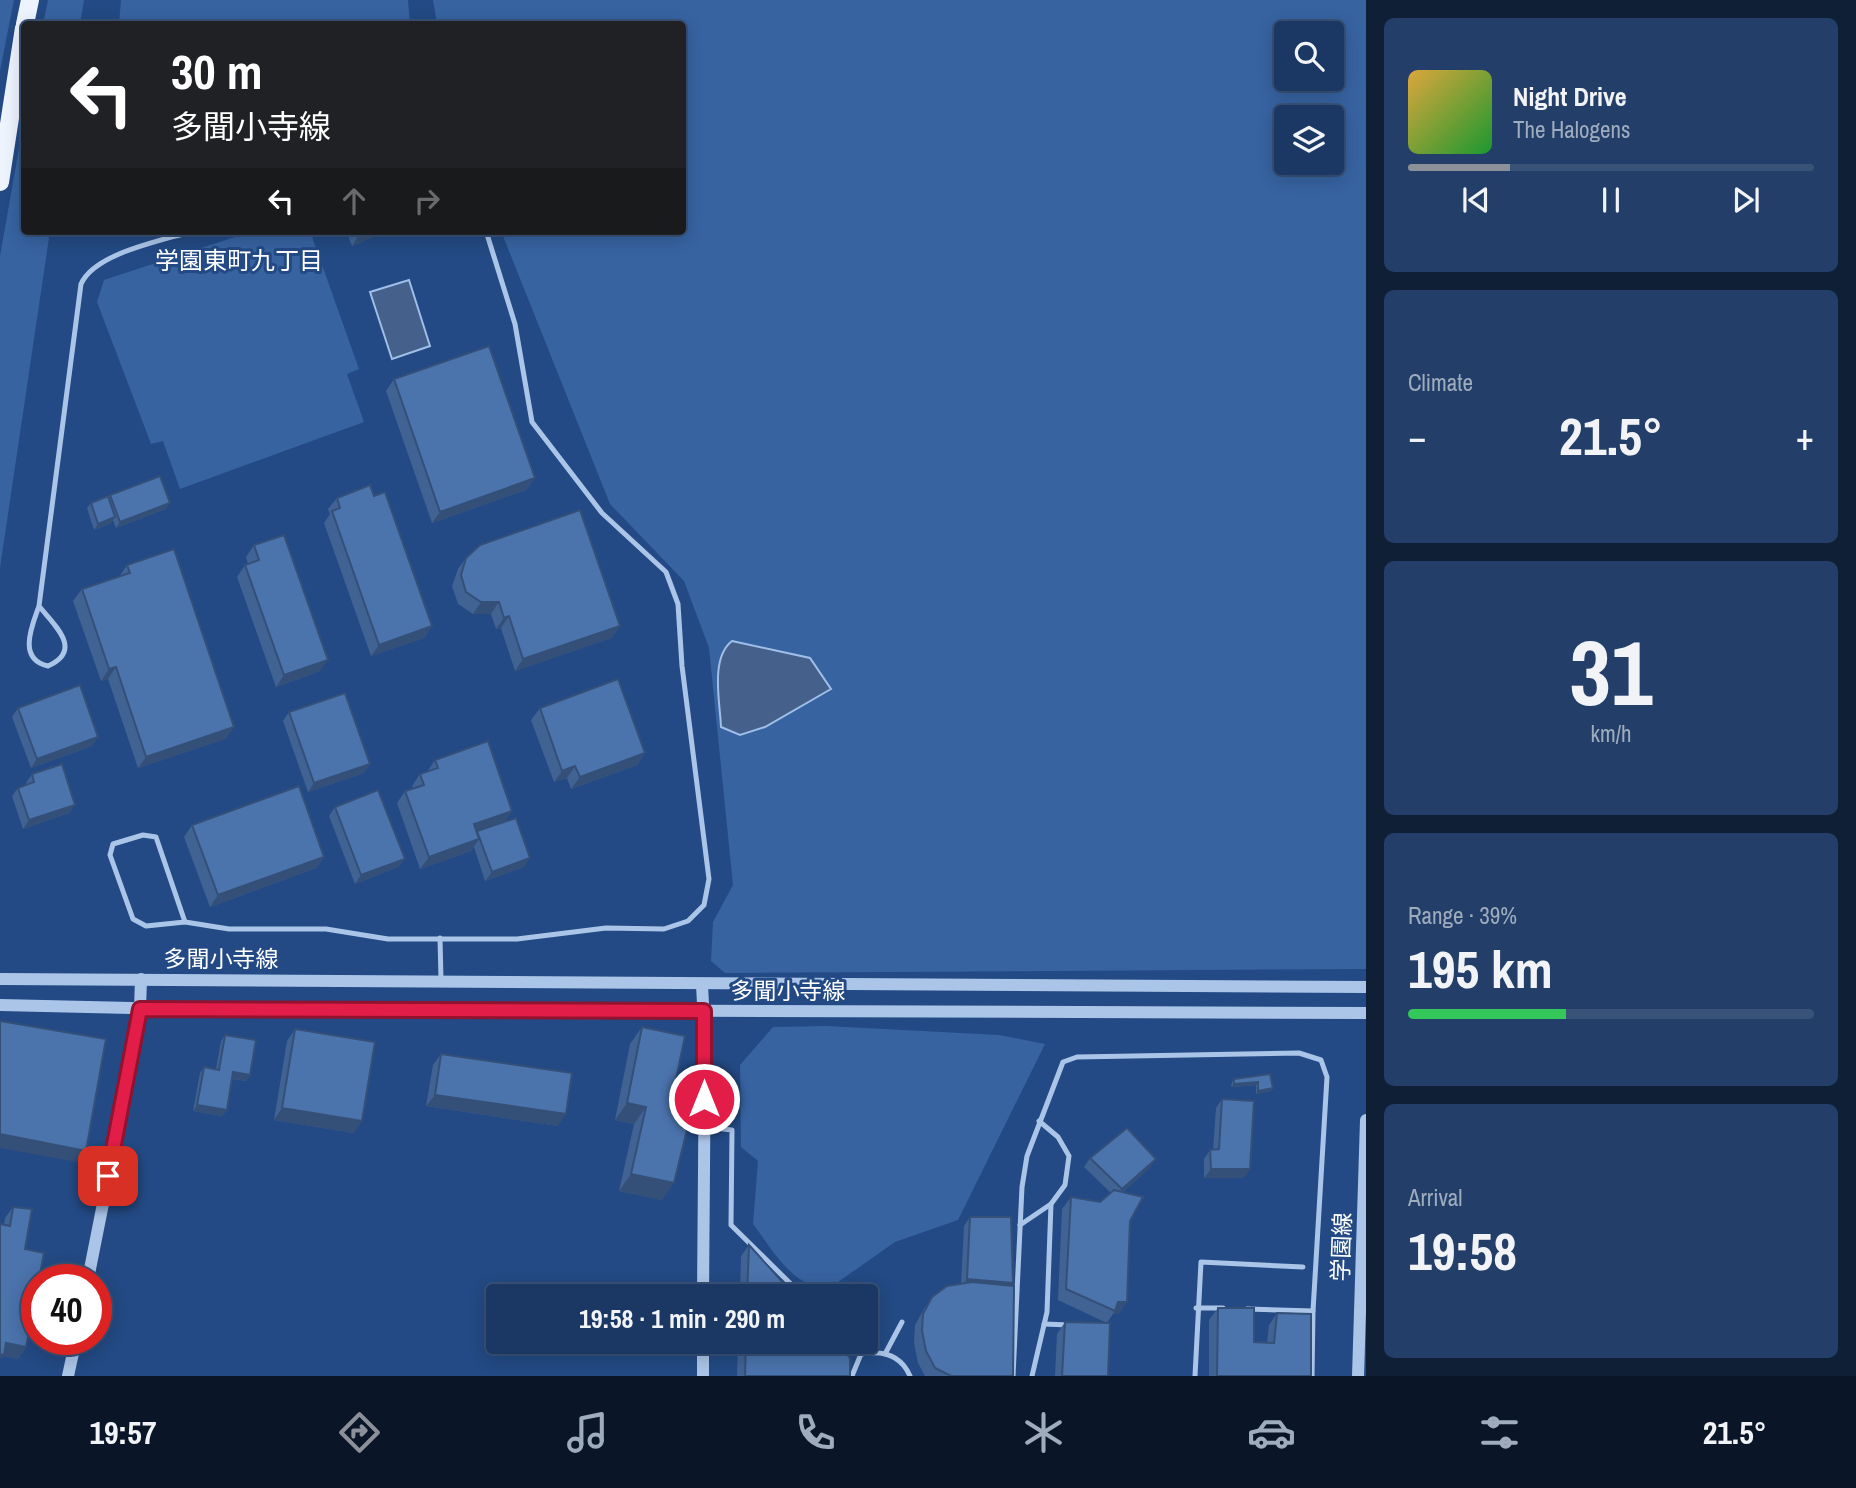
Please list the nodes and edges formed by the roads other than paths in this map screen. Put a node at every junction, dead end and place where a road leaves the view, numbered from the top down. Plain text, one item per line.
1 (30, 0) edge
2 (26, 21) edge
3 (21, 46) edge
4 (13, 86) junction
5 (0, 150) edge
6 (0, 182) edge
7 (181, 235) edge
8 (487, 235) edge
9 (38, 606) junction
10 (185, 922) junction
11 (440, 937) junction
12 (0, 979) edge
13 (141, 979) junction
14 (440, 981) junction
15 (702, 985) junction
16 (1366, 987) edge
17 (0, 1005) edge
18 (140, 1009) junction
19 (704, 1011) junction
20 (1366, 1013) edge
21 (1366, 1120) edge
22 (1039, 1121) junction
23 (704, 1127) junction
24 (1051, 1205) junction
25 (1020, 1226) junction
26 (91, 1264) edge
27 (1303, 1267) dead end
28 (703, 1284) edge
29 (791, 1284) edge
30 (1196, 1308) junction
31 (1313, 1311) junction
32 (902, 1322) dead end
33 (1044, 1324) junction
34 (1079, 1326) edge
35 (703, 1354) edge
36 (861, 1354) edge
37 (878, 1354) edge
38 (885, 1354) junction
39 (73, 1355) edge
40 (68, 1376) edge
41 (703, 1376) edge
42 (852, 1376) edge
43 (910, 1376) edge
44 (1013, 1376) edge
45 (1032, 1376) edge
46 (1195, 1376) edge
47 (1312, 1376) edge
48 (1358, 1376) edge

1 - 2 main road
3 - 4 main road
4 - 5 street
4 - 6 main road
7 - 9 lane
8 - 11 lane
9 - 9 lane
10 - 10 lane
10 - 11 lane
11 - 14 lane
12 - 13 street, 多聞小寺線
13 - 14 street, 多聞小寺線
13 - 18 street
14 - 15 street, 多聞小寺線
15 - 16 street, 多聞小寺線
15 - 19 street
17 - 18 street, 多聞小寺線
18 - 19 street, 多聞小寺線
18 - 26 street
19 - 20 street, 多聞小寺線
19 - 23 street
21 - 48 street, 学園線
22 - 24 lane
22 - 25 lane
22 - 31 lane
23 - 28 street
23 - 29 lane
24 - 25 lane
24 - 33 lane
25 - 44 lane
27 - 30 lane
30 - 31 lane
30 - 46 lane
31 - 47 lane
32 - 38 lane
33 - 34 lane
33 - 45 lane
35 - 41 street
36 - 42 lane
37 - 38 lane
38 - 43 lane
39 - 40 street

